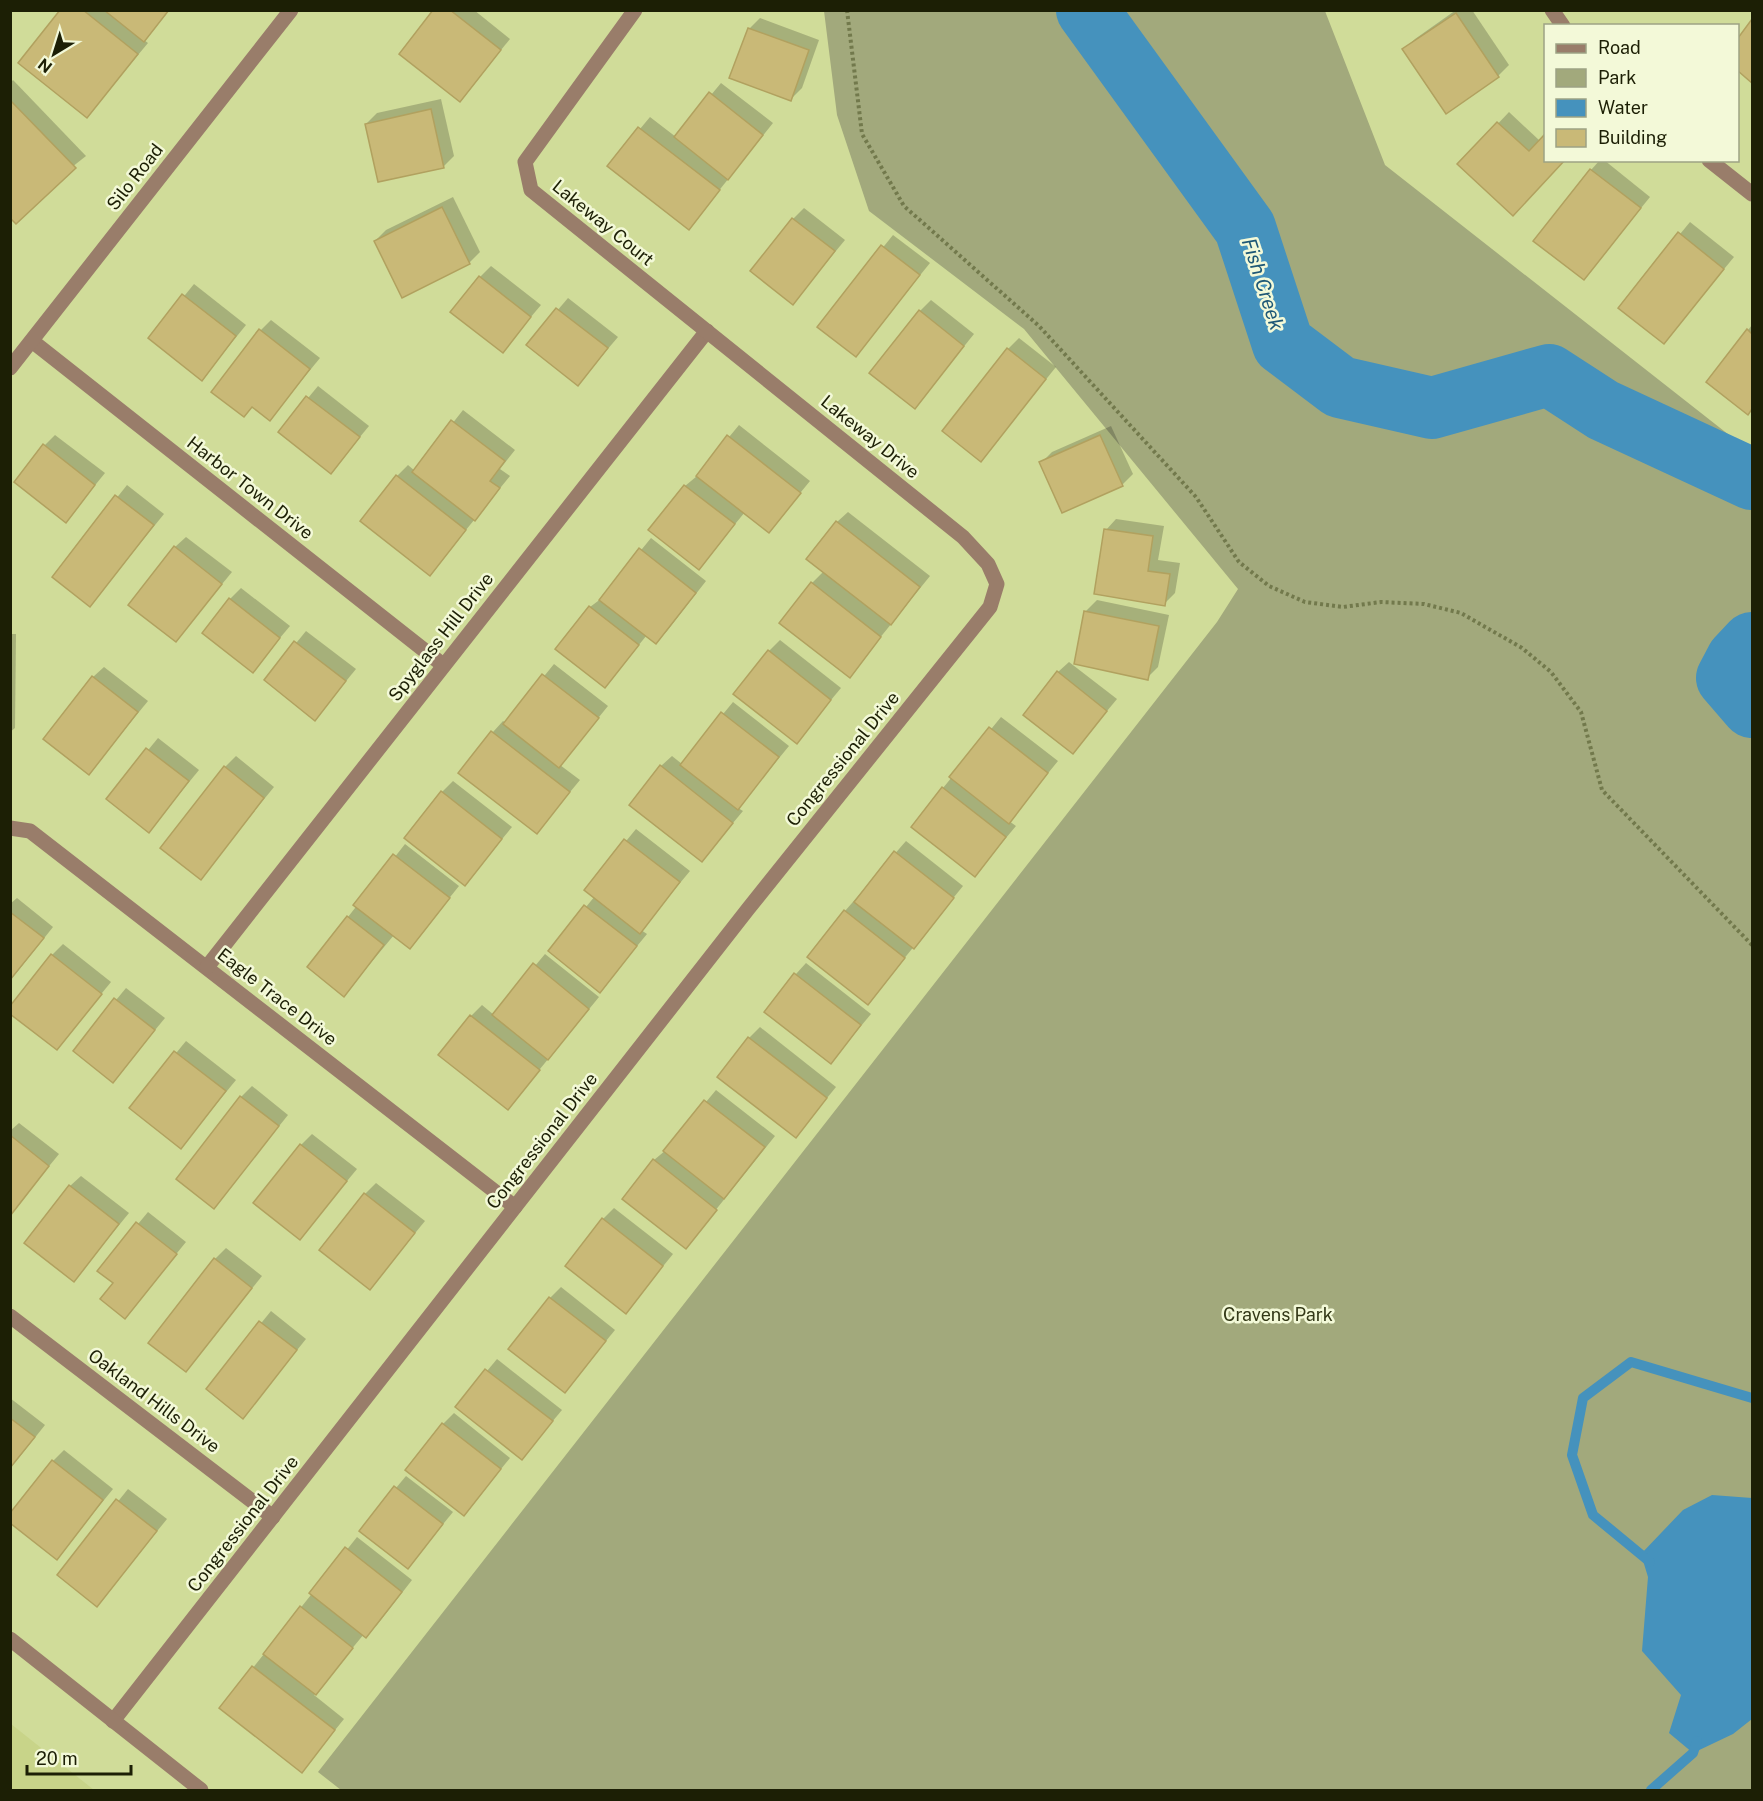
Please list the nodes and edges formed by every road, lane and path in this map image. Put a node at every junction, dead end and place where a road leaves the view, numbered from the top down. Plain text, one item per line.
1 (291, 10) edge
2 (635, 10) edge
3 (847, 10) edge
4 (1552, 10) edge
5 (1562, 24) edge
6 (1712, 162) edge
7 (1752, 194) edge
8 (707, 331) junction
9 (32, 341) junction
10 (10, 368) edge
11 (997, 584) joint
12 (443, 665) junction
13 (10, 828) edge
14 (1752, 945) edge
15 (207, 967) junction
16 (515, 1207) junction
17 (10, 1316) edge
18 (273, 1516) junction
19 (10, 1639) edge
20 (113, 1721) junction
21 (201, 1791) edge

1 - 9 street, Silo Road
2 - 8 street, Lakeway Court
3 - 14 path
4 - 5 street
6 - 7 street
8 - 11 street, Lakeway Drive
8 - 12 street, Spyglass Hill Drive
9 - 10 street, Silo Road
9 - 12 street, Harbor Town Drive
11 - 16 street, Congressional Drive
12 - 15 street, Spyglass Hill Drive
13 - 15 street, Eagle Trace Drive
15 - 16 street, Eagle Trace Drive
16 - 18 street, Congressional Drive
17 - 18 street, Oakland Hills Drive
18 - 20 street, Congressional Drive
19 - 20 street
20 - 21 street

